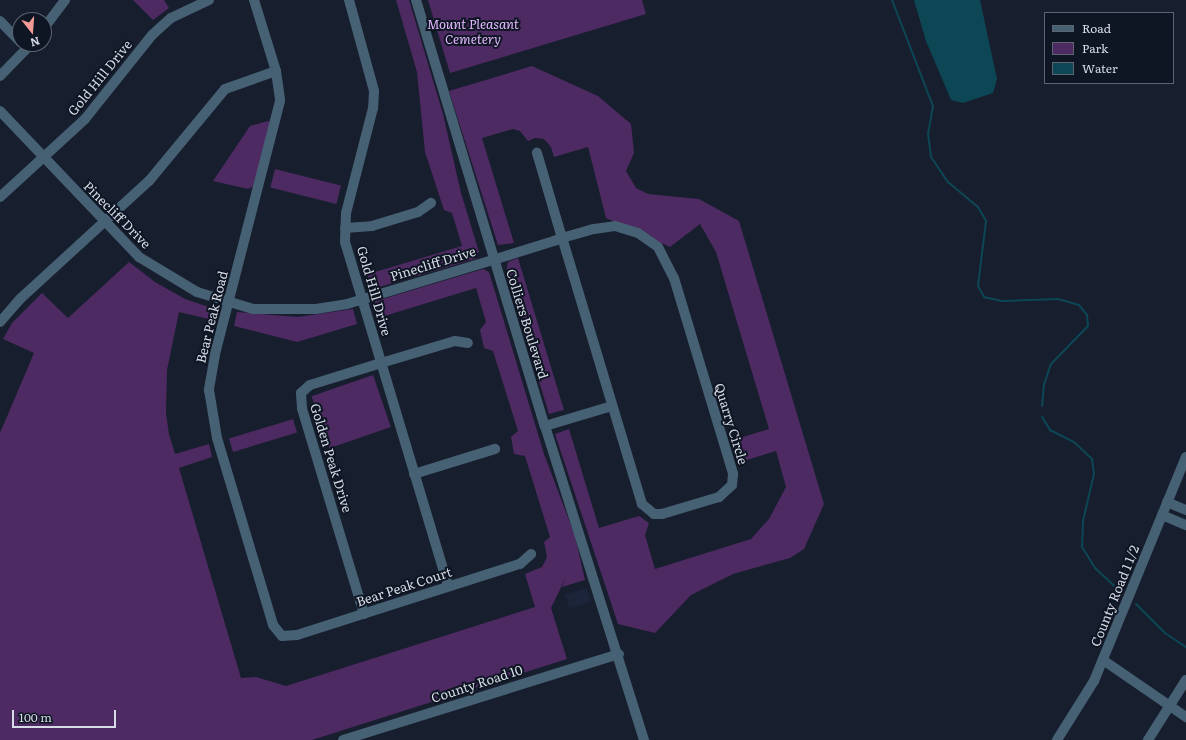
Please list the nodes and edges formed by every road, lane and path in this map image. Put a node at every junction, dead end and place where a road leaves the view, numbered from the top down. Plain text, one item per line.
1 (65, 0) edge
2 (209, 0) edge
3 (254, 0) edge
4 (349, 0) edge
5 (416, 0) edge
6 (52, 17) edge
7 (0, 21) edge
8 (12, 33) edge
9 (19, 52) edge
10 (276, 71) junction
11 (0, 76) edge
12 (0, 111) edge
13 (537, 153) dead end
14 (43, 158) junction
15 (0, 197) edge
16 (431, 203) dead end
17 (103, 223) junction
18 (345, 228) junction
19 (562, 238) junction
20 (494, 259) junction
21 (362, 299) junction
22 (228, 304) junction
23 (0, 322) edge
24 (468, 343) dead end
25 (381, 363) junction
26 (612, 406) junction
27 (545, 426) junction
28 (495, 449) dead end
29 (1186, 457) edge
30 (414, 474) junction
31 (1167, 502) junction
32 (1186, 510) edge
33 (1162, 515) junction
34 (1186, 525) edge
35 (531, 554) dead end
36 (448, 586) junction
37 (364, 614) junction
38 (282, 636) joint
39 (619, 654) junction
40 (1103, 660) junction
41 (1186, 680) edge
42 (1170, 705) junction
43 (1186, 716) edge
44 (343, 740) edge
45 (644, 740) edge
46 (1057, 740) edge
47 (1148, 740) edge

1 - 6 street
2 - 14 street, Gold Hill Drive
3 - 10 street, Bear Peak Road
4 - 18 street, Gold Hill Drive
5 - 20 street, Colliers Boulevard
7 - 8 street
9 - 11 street
10 - 17 street
10 - 22 street, Bear Peak Road
12 - 14 street, Pinecliff Drive
13 - 19 street
14 - 15 street, Gold Hill Drive
14 - 17 street, Pinecliff Drive
16 - 18 street
17 - 22 street, Pinecliff Drive
17 - 23 street
18 - 21 street, Gold Hill Drive
19 - 20 street, Quarry Circle
19 - 26 street, Quarry Circle
19 - 26 street, Quarry Circle
20 - 21 street, Pinecliff Drive
20 - 27 street, Colliers Boulevard
21 - 22 street, Pinecliff Drive
21 - 25 street, Gold Hill Drive
22 - 38 street, Bear Peak Road
24 - 25 street
25 - 30 street, Gold Hill Drive
25 - 37 street, Golden Peak Drive
26 - 27 street
27 - 39 street, Colliers Boulevard
28 - 30 street
29 - 31 street, County Road 1 1/2
30 - 36 street, Gold Hill Drive
31 - 32 street
31 - 33 street, County Road 1 1/2
33 - 34 street
33 - 40 street, County Road 1 1/2
35 - 36 street, Bear Peak Court
36 - 37 street, Bear Peak Court
37 - 38 street, Bear Peak Court
39 - 44 street, County Road 10
39 - 45 street, Colliers Boulevard
40 - 42 street
40 - 46 street, County Road 1 1/2
41 - 42 street
42 - 43 street
42 - 47 street

